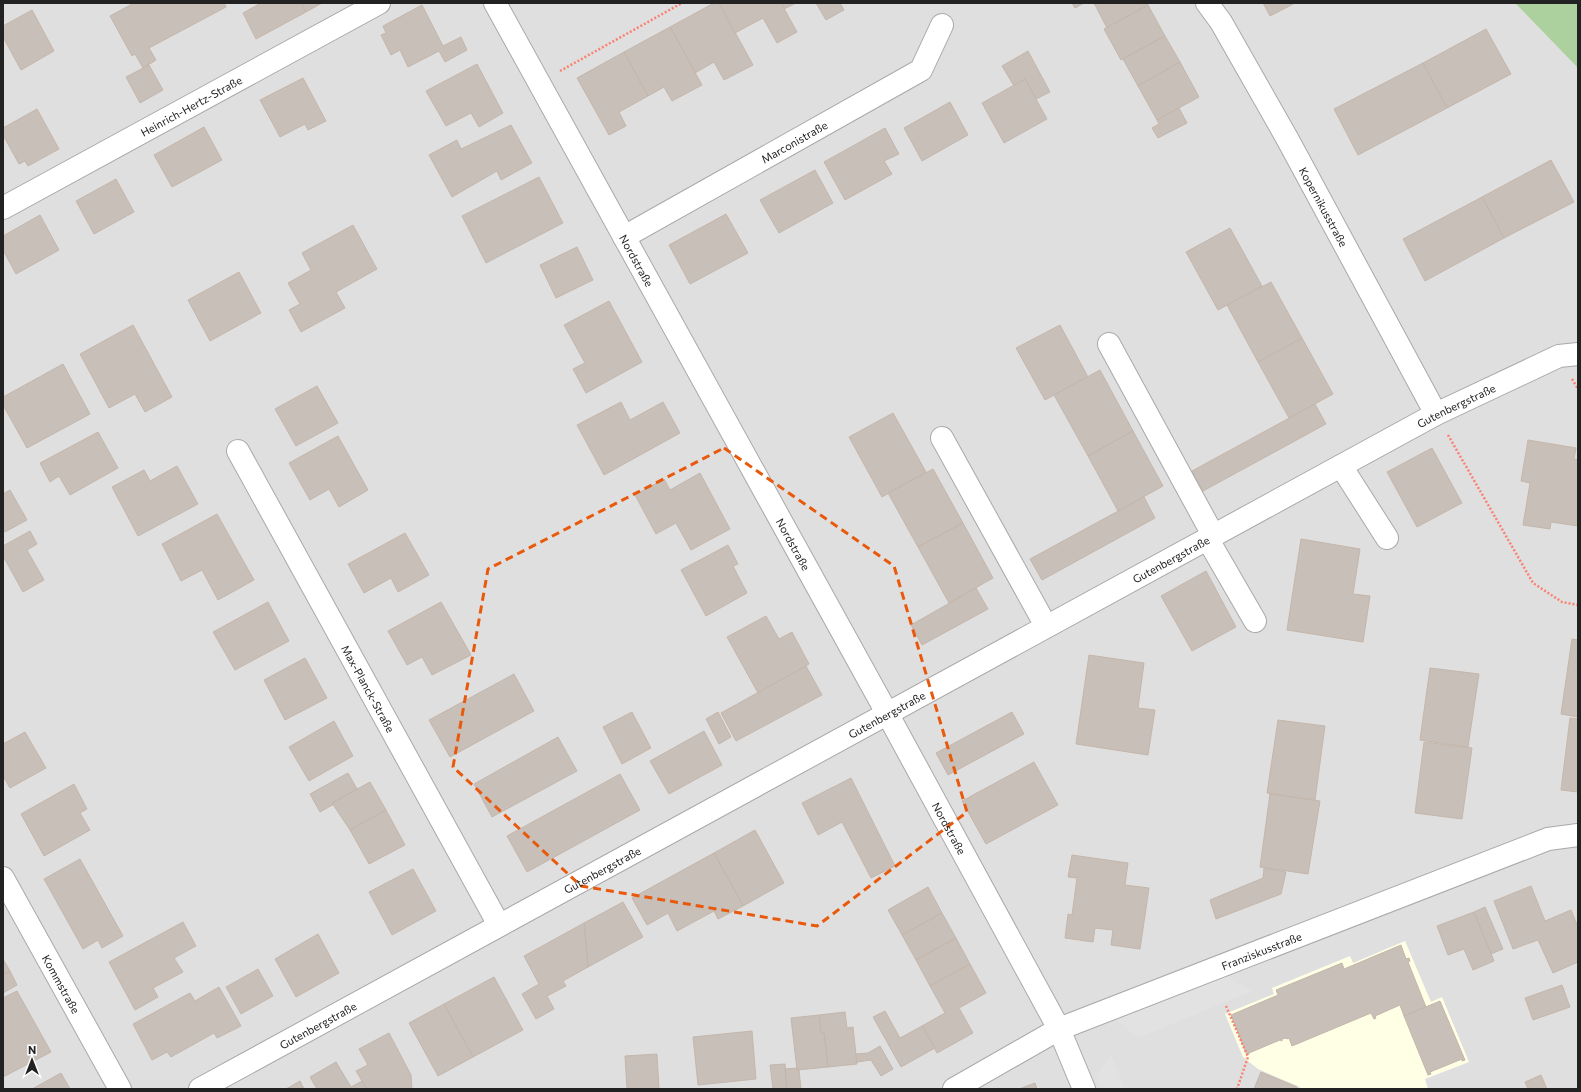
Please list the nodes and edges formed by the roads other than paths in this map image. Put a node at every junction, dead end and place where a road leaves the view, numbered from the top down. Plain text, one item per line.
1 (380, 3) edge
2 (495, 3) edge
3 (1206, 3) edge
4 (942, 25) dead end
5 (3, 208) edge
6 (624, 238) junction
7 (1109, 344) dead end
8 (1578, 354) edge
9 (1436, 414) junction
10 (942, 438) dead end
11 (238, 451) dead end
12 (1341, 466) junction
13 (1210, 536) junction
14 (1387, 538) dead end
15 (1255, 621) dead end
16 (1046, 626) junction
17 (887, 713) junction
18 (1578, 835) edge
19 (3, 878) edge
20 (499, 925) junction
21 (1059, 1029) junction
22 (120, 1089) edge
23 (200, 1089) edge
24 (954, 1089) edge
25 (1084, 1089) edge

1 - 5 street, Heinrich-Hertz-Straße
2 - 6 street, Nordstraße
3 - 9 street, Kopernikusstraße
4 - 6 street, Marconistraße
6 - 17 street, Nordstraße
7 - 13 street
8 - 9 street, Gutenbergstraße
9 - 12 street, Gutenbergstraße
10 - 16 street
11 - 20 street, Max-Planck-Straße
12 - 13 street, Gutenbergstraße
12 - 14 street
13 - 15 street
13 - 16 street, Gutenbergstraße
16 - 17 street, Gutenbergstraße
17 - 20 street, Gutenbergstraße
17 - 21 street, Nordstraße
18 - 21 street, Franziskusstraße
19 - 22 street, Kommstraße
20 - 23 street, Gutenbergstraße
21 - 24 street, Franziskusstraße
21 - 25 street, Nordstraße

